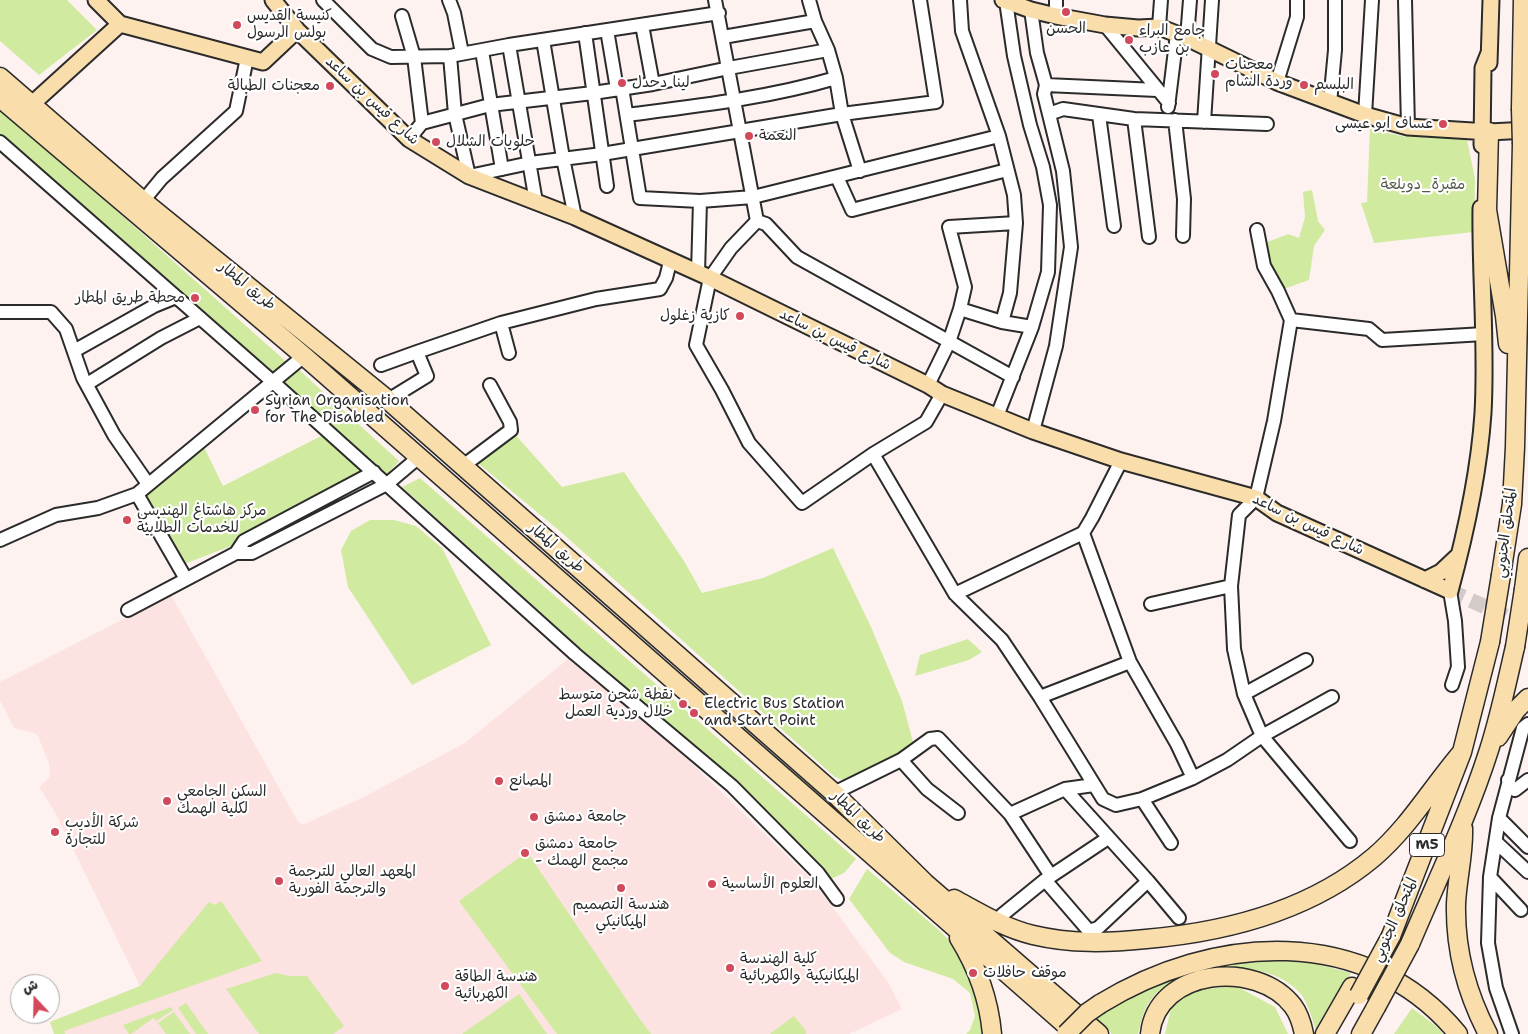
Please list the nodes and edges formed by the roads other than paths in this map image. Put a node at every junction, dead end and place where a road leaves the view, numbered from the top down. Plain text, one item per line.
1 (96, 0) edge
2 (273, 0) edge
3 (323, 0) edge
4 (449, 0) edge
5 (716, 0) edge
6 (809, 0) edge
7 (920, 0) edge
8 (960, 0) edge
9 (1056, 0) edge
10 (1161, 0) edge
11 (1190, 0) edge
12 (1212, 0) edge
13 (1297, 0) edge
14 (1335, 0) edge
15 (1372, 0) edge
16 (1406, 0) edge
17 (1491, 0) edge
18 (1523, 0) edge
19 (1004, 1) edge
20 (1031, 10) junction
21 (719, 13) junction
22 (402, 16) dead end
23 (1056, 16) junction
24 (815, 21) junction
25 (120, 24) junction
26 (642, 25) junction
27 (1105, 25) junction
28 (1159, 27) junction
29 (297, 30) junction
30 (607, 30) junction
31 (585, 33) junction
32 (1182, 36) junction
33 (724, 37) junction
34 (542, 40) junction
35 (510, 45) junction
36 (1208, 48) junction
37 (828, 50) junction
38 (482, 51) junction
39 (456, 55) junction
40 (414, 57) junction
41 (247, 58) junction
42 (729, 68) junction
43 (0, 77) edge
44 (836, 78) junction
45 (1277, 82) junction
46 (653, 84) junction
47 (1046, 85) junction
48 (619, 88) junction
49 (1157, 90) junction
50 (593, 93) junction
51 (552, 97) junction
52 (0, 98) edge
53 (735, 100) junction
54 (520, 102) junction
55 (1169, 103) junction
56 (1330, 103) junction
57 (32, 104) junction
58 (490, 105) junction
59 (455, 114) junction
60 (842, 114) junction
61 (1049, 114) junction
62 (626, 115) junction
63 (1099, 115) junction
64 (1365, 115) junction
65 (1134, 119) junction
66 (1171, 120) junction
67 (1204, 122) junction
68 (422, 123) junction
69 (1266, 124) dead end
70 (1408, 127) junction
71 (741, 131) junction
72 (1486, 132) junction
73 (999, 136) junction
74 (1525, 137) edge
75 (409, 139) junction
76 (0, 142) edge
77 (632, 148) junction
78 (602, 154) junction
79 (563, 158) junction
80 (530, 163) junction
81 (502, 169) junction
82 (1007, 170) junction
83 (860, 171) junction
84 (469, 176) junction
85 (837, 177) junction
86 (607, 186) dead end
87 (753, 197) junction
88 (143, 201) junction
89 (700, 201) junction
90 (536, 202) junction
91 (1484, 210) junction
92 (575, 217) junction
93 (757, 221) junction
94 (1016, 223) junction
95 (1114, 226) dead end
96 (1258, 230) dead end
97 (1183, 236) dead end
98 (1149, 237) dead end
99 (670, 262) junction
100 (704, 276) junction
101 (176, 297) junction
102 (960, 309) junction
103 (0, 312) edge
104 (200, 318) junction
105 (1292, 320) junction
106 (1002, 322) junction
107 (501, 323) junction
108 (1032, 327) junction
109 (1484, 334) junction
110 (949, 342) junction
111 (74, 351) junction
112 (417, 352) junction
113 (509, 354) dead end
114 (304, 356) junction
115 (381, 364) dead end
116 (1013, 377) junction
117 (273, 382) junction
118 (87, 384) junction
119 (490, 385) dead end
120 (928, 385) junction
121 (942, 394) junction
122 (388, 400) junction
123 (997, 416) junction
124 (1033, 431) junction
125 (1515, 447) junction
126 (873, 454) junction
127 (419, 457) junction
128 (1121, 461) junction
129 (463, 466) junction
130 (374, 472) junction
131 (148, 484) junction
132 (387, 484) junction
133 (137, 494) junction
134 (1256, 498) junction
135 (1083, 533) junction
136 (0, 540) edge
137 (236, 553) junction
138 (1460, 554) junction
139 (1528, 558) edge
140 (186, 578) junction
141 (1425, 580) junction
142 (1231, 586) junction
143 (1450, 591) junction
144 (955, 594) junction
145 (1151, 604) dead end
146 (128, 610) dead end
147 (1306, 660) dead end
148 (1130, 662) junction
149 (1452, 685) dead end
150 (1244, 694) junction
151 (1040, 697) junction
152 (1332, 697) dead end
153 (1528, 698) edge
154 (1528, 724) edge
155 (1262, 736) junction
156 (1462, 752) junction
157 (1488, 752) junction
158 (901, 760) junction
159 (1193, 778) junction
160 (1508, 780) junction
161 (1528, 780) edge
162 (1094, 785) junction
163 (1065, 789) junction
164 (834, 793) junction
165 (1142, 799) junction
166 (958, 813) dead end
167 (1010, 814) junction
168 (1463, 817) junction
169 (1499, 818) junction
170 (1108, 838) junction
171 (1350, 841) dead end
172 (1496, 842) junction
173 (1170, 843) dead end
174 (1528, 847) edge
175 (1528, 872) edge
176 (1490, 877) junction
177 (1048, 878) junction
178 (1148, 880) junction
179 (925, 883) junction
180 (837, 899) dead end
181 (1521, 910) dead end
182 (1002, 915) dead end
183 (1179, 918) dead end
184 (947, 921) junction
185 (1356, 991) junction
186 (992, 1034) edge
187 (1066, 1034) edge
188 (1076, 1034) edge
189 (1099, 1034) edge
190 (1150, 1034) edge
191 (1304, 1034) edge
192 (1325, 1034) edge
193 (1334, 1034) edge
194 (1361, 1034) edge
195 (1458, 1034) edge
196 (1488, 1034) edge
197 (1512, 1034) edge

1 - 25 main road
2 - 29 main road, شارع قيس بن ساعد
3 - 40 street
4 - 39 street
5 - 21 street
6 - 24 street
7 - 60 street
8 - 73 street
9 - 23 street
10 - 28 street
11 - 32 street
12 - 36 street
13 - 45 street
14 - 56 street
15 - 64 street
16 - 70 street
17 - 72 main road
18 - 74 highway, المتحلق الجنوبي / M5, bridge
19 - 20 main road
19 - 108 street
20 - 23 main road
20 - 47 street
21 - 26 street
21 - 33 street
22 - 40 street
23 - 27 main road
24 - 33 street
24 - 37 street
25 - 41 main road
25 - 57 main road
26 - 30 street
26 - 46 street
27 - 28 main road
27 - 49 street
28 - 32 main road
29 - 41 main road
29 - 75 main road, شارع قيس بن ساعد
30 - 31 street
30 - 48 street
31 - 34 street
31 - 50 street
32 - 36 main road
32 - 55 street
33 - 42 street
34 - 35 street
34 - 51 street
35 - 38 street
35 - 54 street
36 - 45 main road
36 - 67 street
37 - 42 street
37 - 44 street
38 - 39 street
38 - 58 street
39 - 40 street
39 - 59 street
40 - 68 street
41 - 88 street
42 - 46 street
42 - 53 street
43 - 57 highway, طريق المطار
44 - 53 street
44 - 60 street
45 - 56 main road
46 - 48 street
47 - 49 street
47 - 61 street
48 - 50 street
48 - 62 street
49 - 55 street
50 - 51 street
50 - 78 street
51 - 54 street
51 - 79 street
52 - 114 highway, طريق المطار
53 - 62 street
53 - 71 street
54 - 58 street
54 - 80 street
55 - 66 street
56 - 64 main road
57 - 88 highway, طريق المطار
58 - 59 street
58 - 81 street
59 - 68 street
59 - 84 street
60 - 71 street
60 - 83 street
61 - 63 street
61 - 124 street
62 - 77 street
63 - 65 street
63 - 95 street
64 - 70 main road
65 - 66 street
65 - 98 street
66 - 67 street
66 - 97 street
67 - 69 street
68 - 75 street
70 - 72 main road
71 - 77 street
71 - 87 street
72 - 74 main road
72 - 91 highway
73 - 82 street
73 - 83 street
74 - 125 highway, المتحلق الجنوبي / M5
75 - 84 main road, شارع قيس بن ساعد
76 - 101 street
77 - 78 street
77 - 89 street
78 - 79 street
78 - 86 street
79 - 80 street
79 - 92 street
80 - 81 street
80 - 90 street
81 - 84 street
82 - 85 street
82 - 94 street
83 - 85 street
84 - 90 main road, شارع قيس بن ساعد
85 - 87 street
87 - 89 street
87 - 93 street
88 - 122 highway, طريق المطار
89 - 100 street
90 - 92 main road, شارع قيس بن ساعد
91 - 109 main road
91 - 125 highway
92 - 99 main road, شارع قيس بن ساعد
93 - 100 street
93 - 110 street
94 - 102 street
94 - 106 street
96 - 105 street
99 - 100 main road, شارع قيس بن ساعد
99 - 107 street
100 - 120 main road, شارع قيس بن ساعد
100 - 126 street
101 - 104 street
101 - 111 street
102 - 106 street
102 - 110 street
103 - 111 street
104 - 117 street
104 - 118 street
105 - 109 street
105 - 134 street
106 - 108 street
107 - 112 street
107 - 113 street
108 - 116 street
109 - 138 main road
110 - 116 street
110 - 120 street
111 - 118 street
112 - 115 street
112 - 122 street
114 - 117 street
114 - 127 highway, طريق المطار
116 - 123 street
117 - 130 street
117 - 131 street
118 - 131 street
119 - 129 street
120 - 121 main road, شارع قيس بن ساعد
121 - 123 main road, شارع قيس بن ساعد
121 - 126 street
122 - 129 highway, طريق المطار
123 - 124 main road, شارع قيس بن ساعد
124 - 128 main road, شارع قيس بن ساعد
125 - 156 highway, المتحلق الجنوبي / M5, bridge
126 - 144 street
127 - 132 street
127 - 184 highway, طريق المطار
128 - 134 main road, شارع قيس بن ساعد
128 - 135 street
129 - 164 highway, طريق المطار
130 - 132 street
130 - 137 street
131 - 133 street
132 - 137 street
132 - 180 street
133 - 136 street
133 - 140 street
134 - 141 main road, شارع قيس بن ساعد
134 - 142 street
135 - 144 street
135 - 148 street
137 - 140 street
138 - 141 main road
138 - 143 main road
139 - 157 highway, المتحلق الجنوبي / M5, bridge
140 - 146 street
141 - 143 main road, شارع قيس بن ساعد
142 - 145 street
142 - 150 street
143 - 149 street
144 - 151 street
147 - 150 street
148 - 151 street
148 - 159 street
150 - 155 street
151 - 162 street
152 - 155 street
153 - 157 highway
154 - 160 street
155 - 159 street
155 - 171 street
156 - 179 highway
156 - 185 highway, المتحلق الجنوبي / M5, bridge
157 - 168 highway, المتحلق الجنوبي / M5
158 - 164 street
158 - 166 street
158 - 167 street
159 - 165 street
160 - 161 street
160 - 169 street
162 - 163 street
162 - 165 street
163 - 167 street
163 - 170 street
164 - 179 highway, طريق المطار
165 - 173 street
167 - 177 street
168 - 194 highway, المتحلق الجنوبي / M5, bridge
168 - 196 highway
169 - 172 street
169 - 174 street
170 - 177 street
170 - 178 street
172 - 175 street
172 - 176 street
176 - 181 street
176 - 197 street
177 - 178 street
177 - 182 street
178 - 183 street
179 - 189 highway, طريق المطار
184 - 186 highway
184 - 188 highway, طريق المطار
185 - 192 highway
185 - 193 highway, المتحلق الجنوبي / M5
187 - 195 highway, bridge
190 - 191 highway

